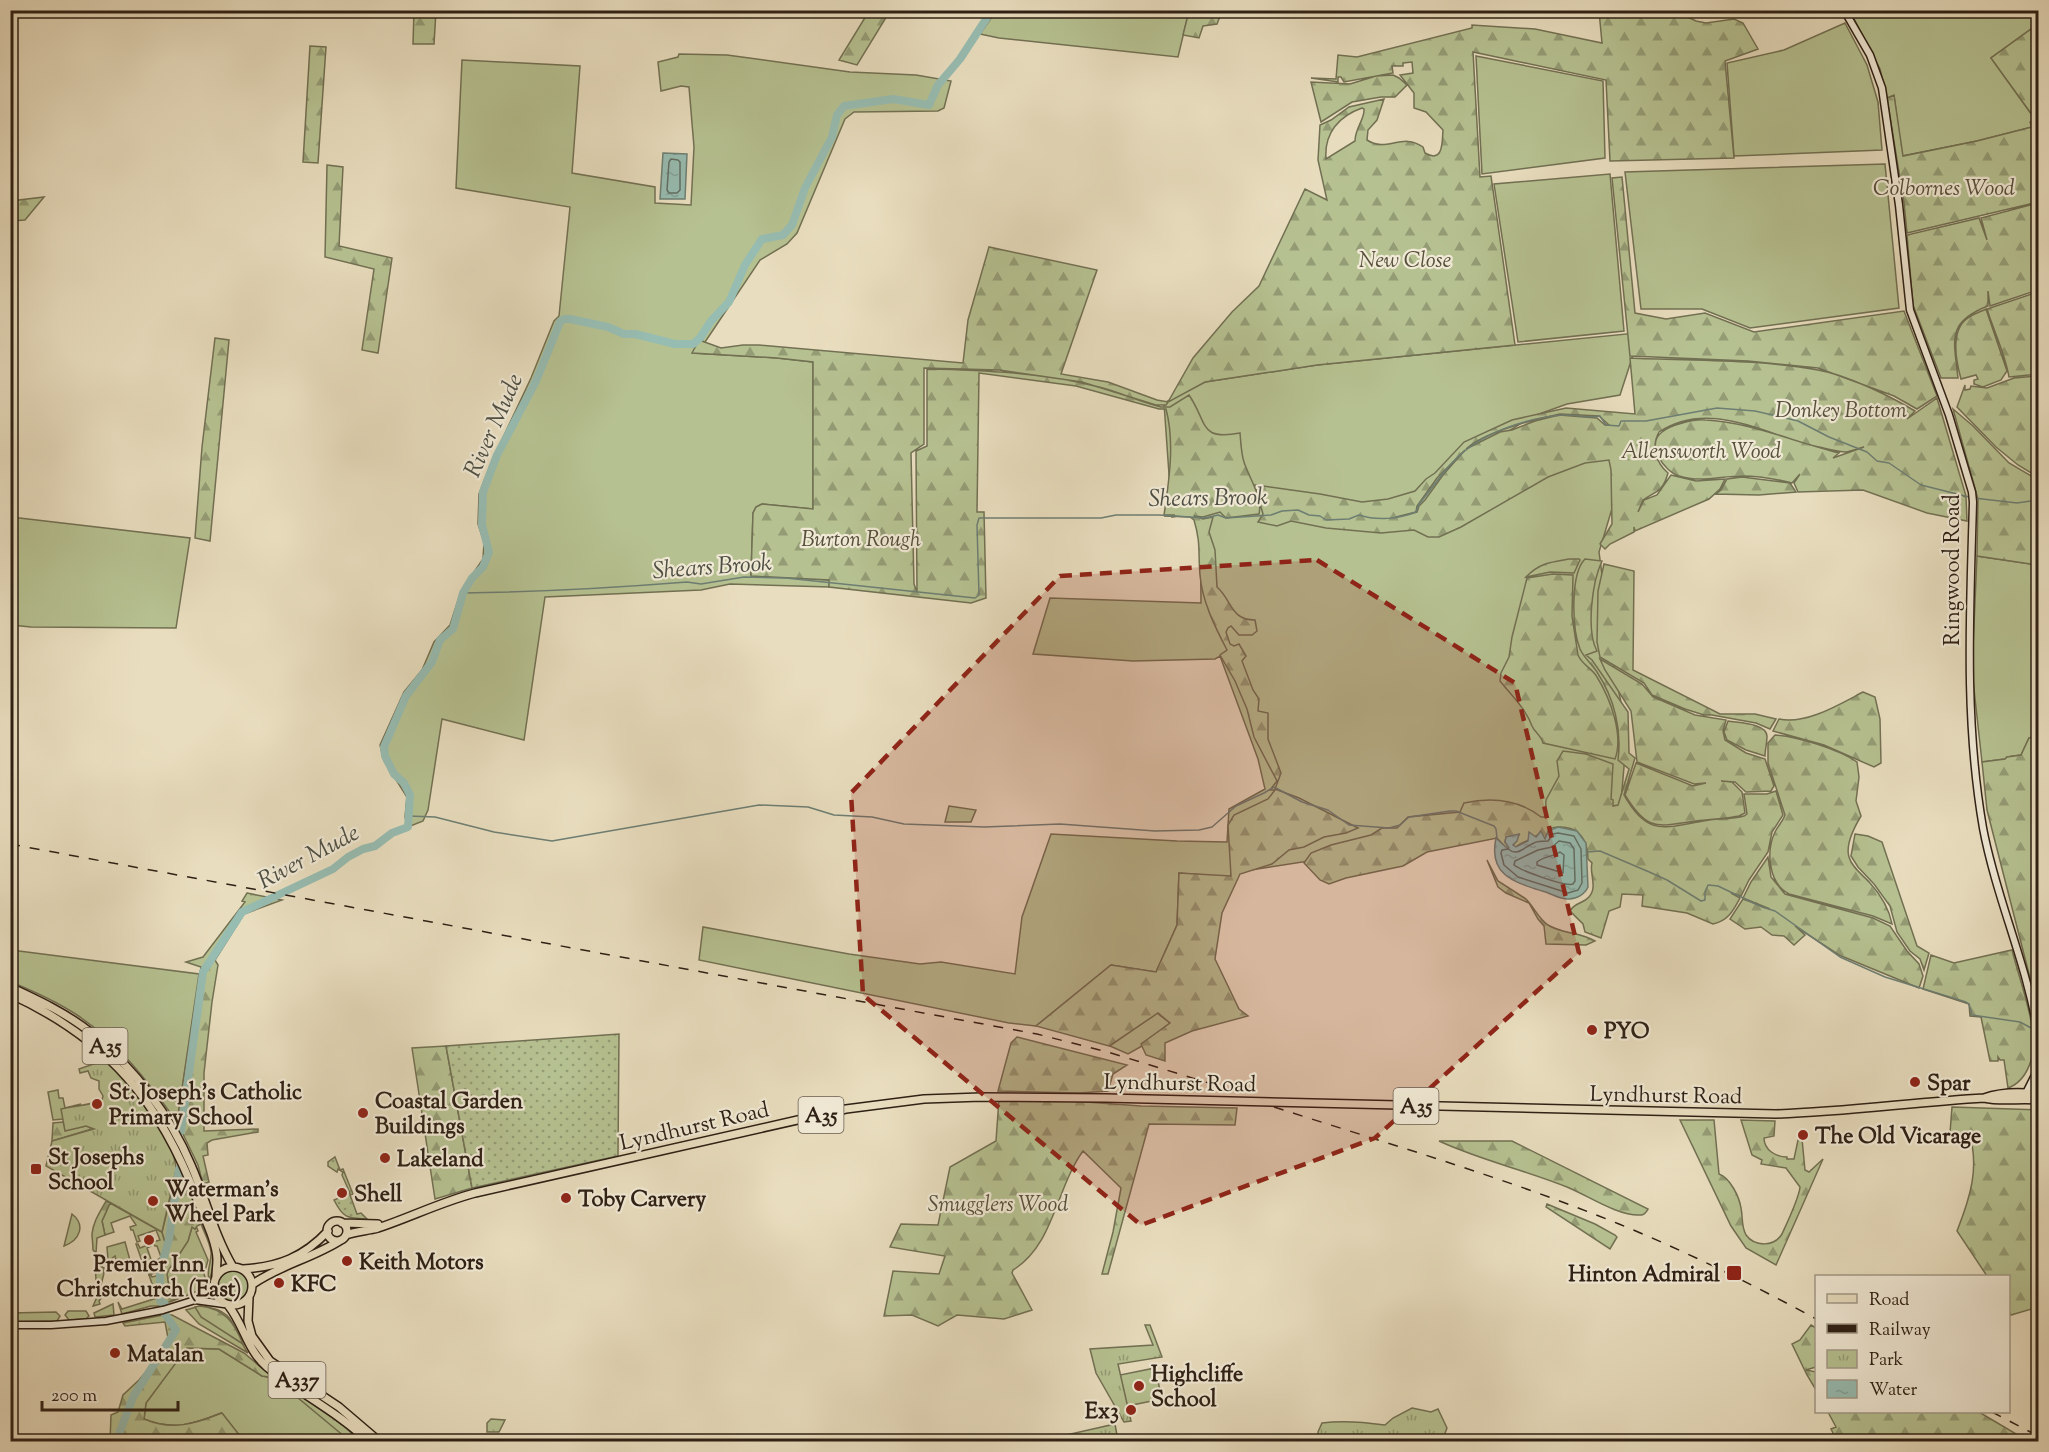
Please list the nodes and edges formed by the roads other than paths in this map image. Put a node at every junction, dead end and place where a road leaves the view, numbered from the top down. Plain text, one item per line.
1 (1844, 10) edge
2 (10, 987) edge
3 (10, 994) edge
4 (2038, 1034) edge
5 (2038, 1060) edge
6 (2038, 1094) edge
7 (2025, 1096) junction
8 (2038, 1100) edge
9 (342, 1223) junction
10 (389, 1223) junction
11 (328, 1231) junction
12 (344, 1238) junction
13 (233, 1267) junction
14 (243, 1269) junction
15 (215, 1280) junction
16 (253, 1284) junction
17 (249, 1298) junction
18 (195, 1300) junction
19 (226, 1304) junction
20 (10, 1325) edge
21 (369, 1442) edge
22 (380, 1442) edge

1 - 4 street, Ringwood Road
2 - 13 main road, A35
3 - 15 main road, A35
5 - 7 street
6 - 7 main road, Lyndhurst Road / A35
7 - 8 main road, Lyndhurst Road / A35
7 - 10 main road, Lyndhurst Road / A35
9 - 10 main road, Lyndhurst Road / A35
9 - 11 main road, A35
9 - 12 main road
10 - 12 main road, Lyndhurst Road / A35
11 - 12 main road
11 - 14 main road, A35
12 - 16 main road, Lyndhurst Road / A35
13 - 14 main road
13 - 15 main road
14 - 16 main road
15 - 18 street
15 - 19 main road
16 - 17 main road
17 - 19 main road
17 - 22 main road, A337
18 - 19 street
18 - 20 street
19 - 21 main road, A337

